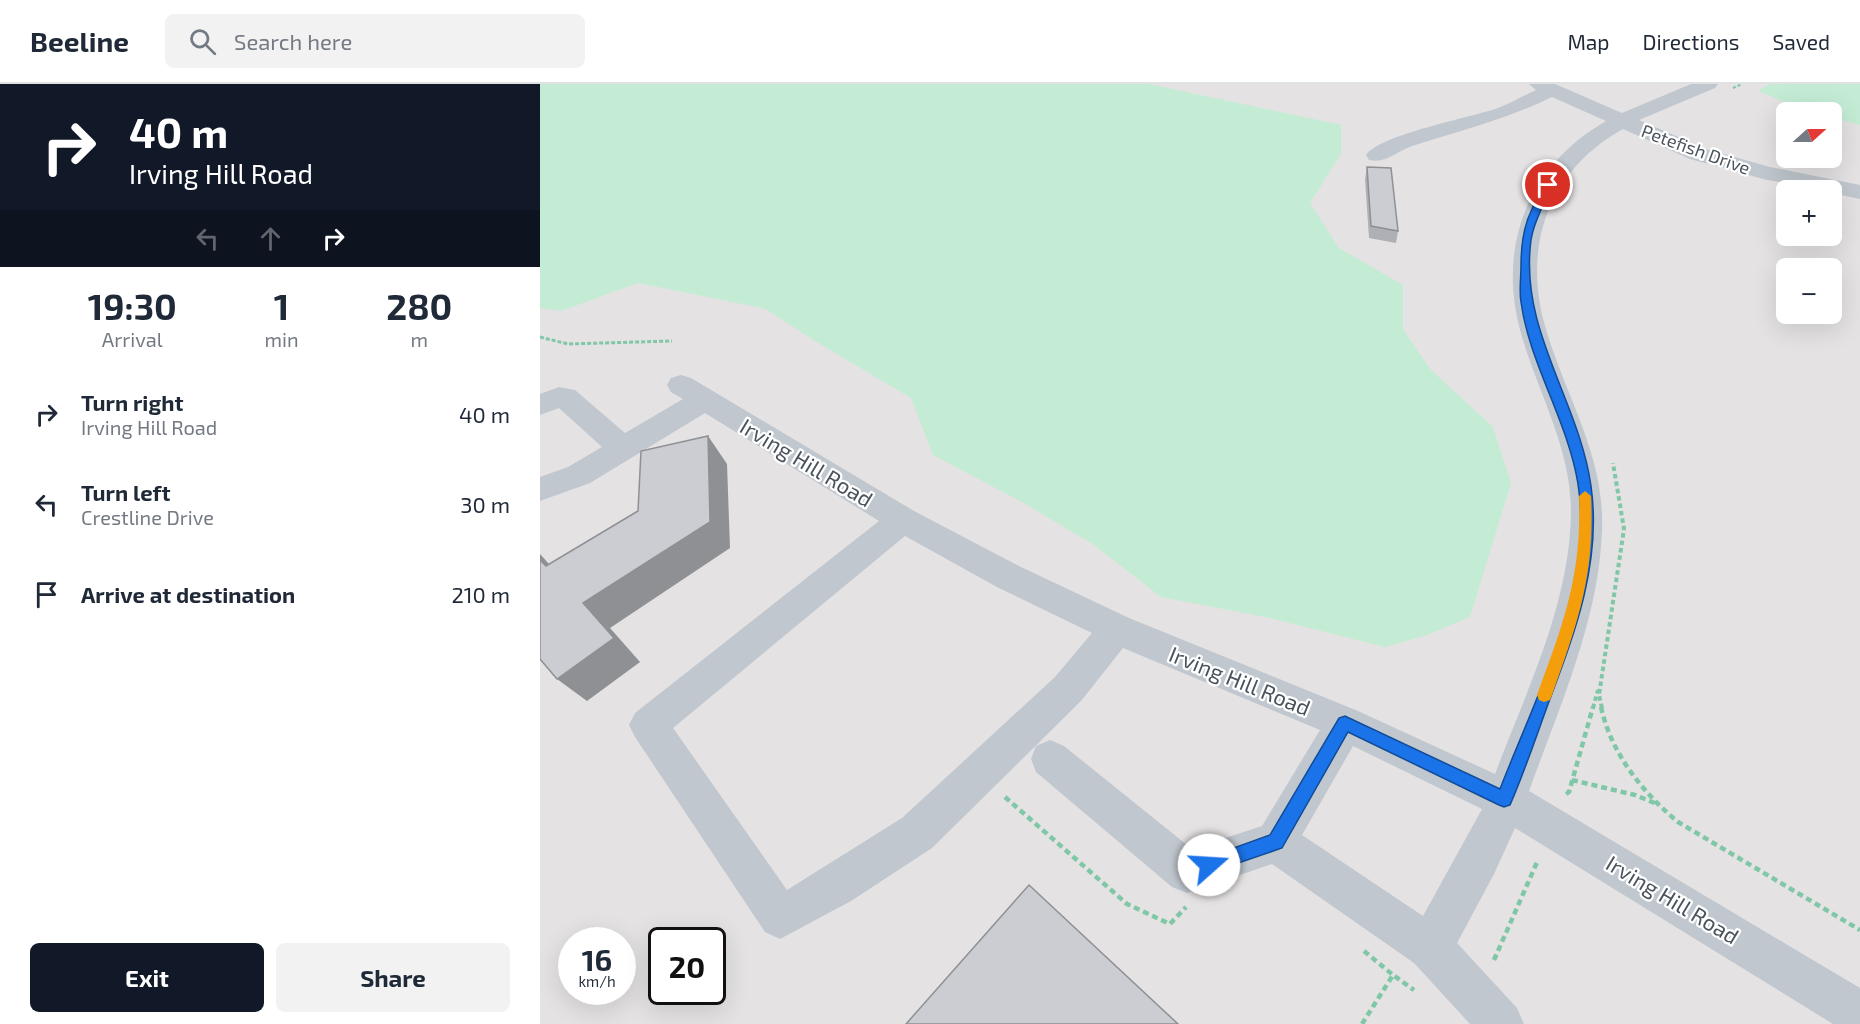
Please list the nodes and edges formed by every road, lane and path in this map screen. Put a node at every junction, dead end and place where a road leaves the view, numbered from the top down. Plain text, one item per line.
1 (1708, 84) edge
2 (1545, 87) edge
3 (1621, 121) junction
4 (1377, 156) dead end
5 (1860, 192) edge
6 (540, 337) edge
7 (672, 341) dead end
8 (540, 405) edge
9 (623, 448) junction
10 (1610, 453) dead end
11 (540, 489) edge
12 (903, 520) junction
13 (1117, 629) junction
14 (1601, 681) junction
15 (1345, 723) junction
16 (1050, 759) dead end
17 (1572, 780) junction
18 (1557, 797) dead end
19 (1504, 799) junction
20 (1658, 804) junction
21 (1276, 842) junction
22 (1538, 859) dead end
23 (1860, 930) edge
24 (1430, 947) junction
25 (1422, 996) dead end
26 (1487, 1010) edge
27 (1860, 1014) edge
28 (1362, 1024) edge

1 - 3 street
2 - 3 street, Petefish Drive
2 - 4 street
3 - 5 street, Petefish Drive
3 - 19 street
6 - 7 path
8 - 9 street
9 - 11 street
9 - 12 street, Irving Hill Road
10 - 14 path
12 - 13 street, Irving Hill Road
12 - 13 street
13 - 15 street, Irving Hill Road
14 - 17 path
14 - 20 path
15 - 19 street, Irving Hill Road
15 - 21 street
16 - 21 street
17 - 18 path
17 - 20 path
19 - 24 street
19 - 27 street, Irving Hill Road
20 - 23 path
21 - 24 street
22 - 26 path
24 - 26 street
25 - 28 path

